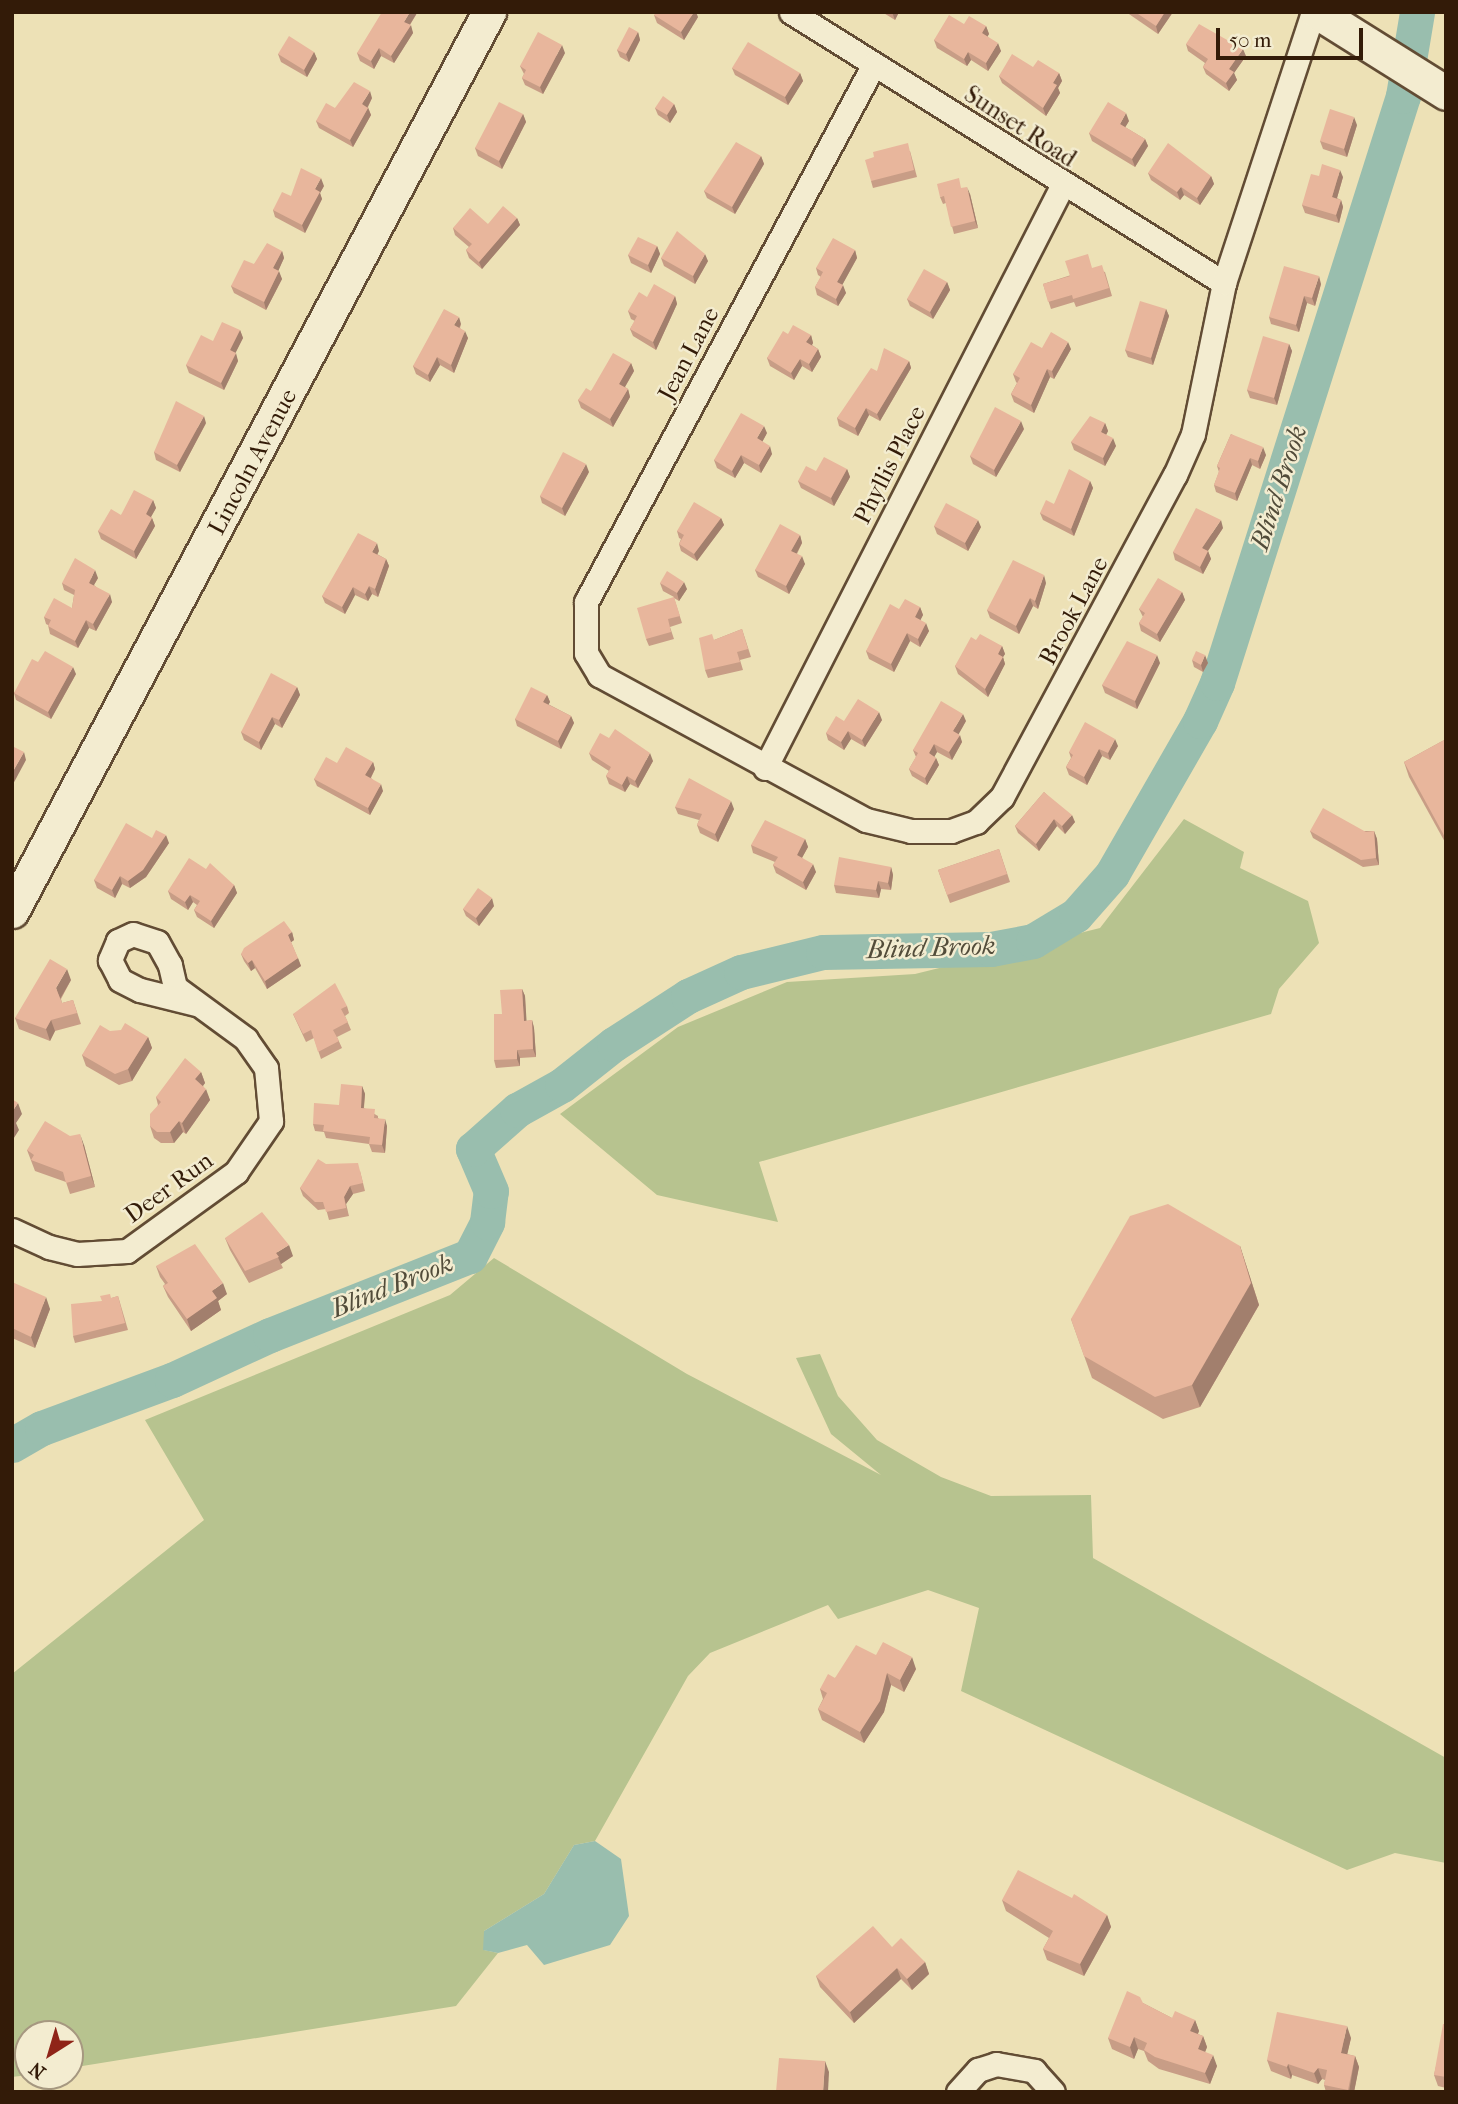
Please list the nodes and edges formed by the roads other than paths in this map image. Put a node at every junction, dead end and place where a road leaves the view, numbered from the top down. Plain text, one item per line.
1 (489, 12) edge
2 (791, 12) edge
3 (1315, 12) edge
4 (1355, 12) edge
5 (1382, 42) junction
6 (874, 64) junction
7 (1443, 81) edge
8 (1062, 186) junction
9 (1224, 283) junction
10 (599, 675) joint
11 (765, 768) junction
12 (12, 911) edge
13 (196, 1004) dead end
14 (12, 1230) edge
15 (958, 2092) edge
16 (1053, 2092) edge

1 - 12 street, Lincoln Avenue
2 - 6 street, Sunset Road
3 - 5 street
3 - 9 street, Brook Lane
4 - 5 street
5 - 7 street
6 - 8 street, Sunset Road
6 - 10 street, Jean Lane
8 - 9 street, Sunset Road
8 - 11 street, Phyllis Place
9 - 11 street, Brook Lane
10 - 11 street, Brook Lane
13 - 14 street, Deer Run
15 - 16 street

